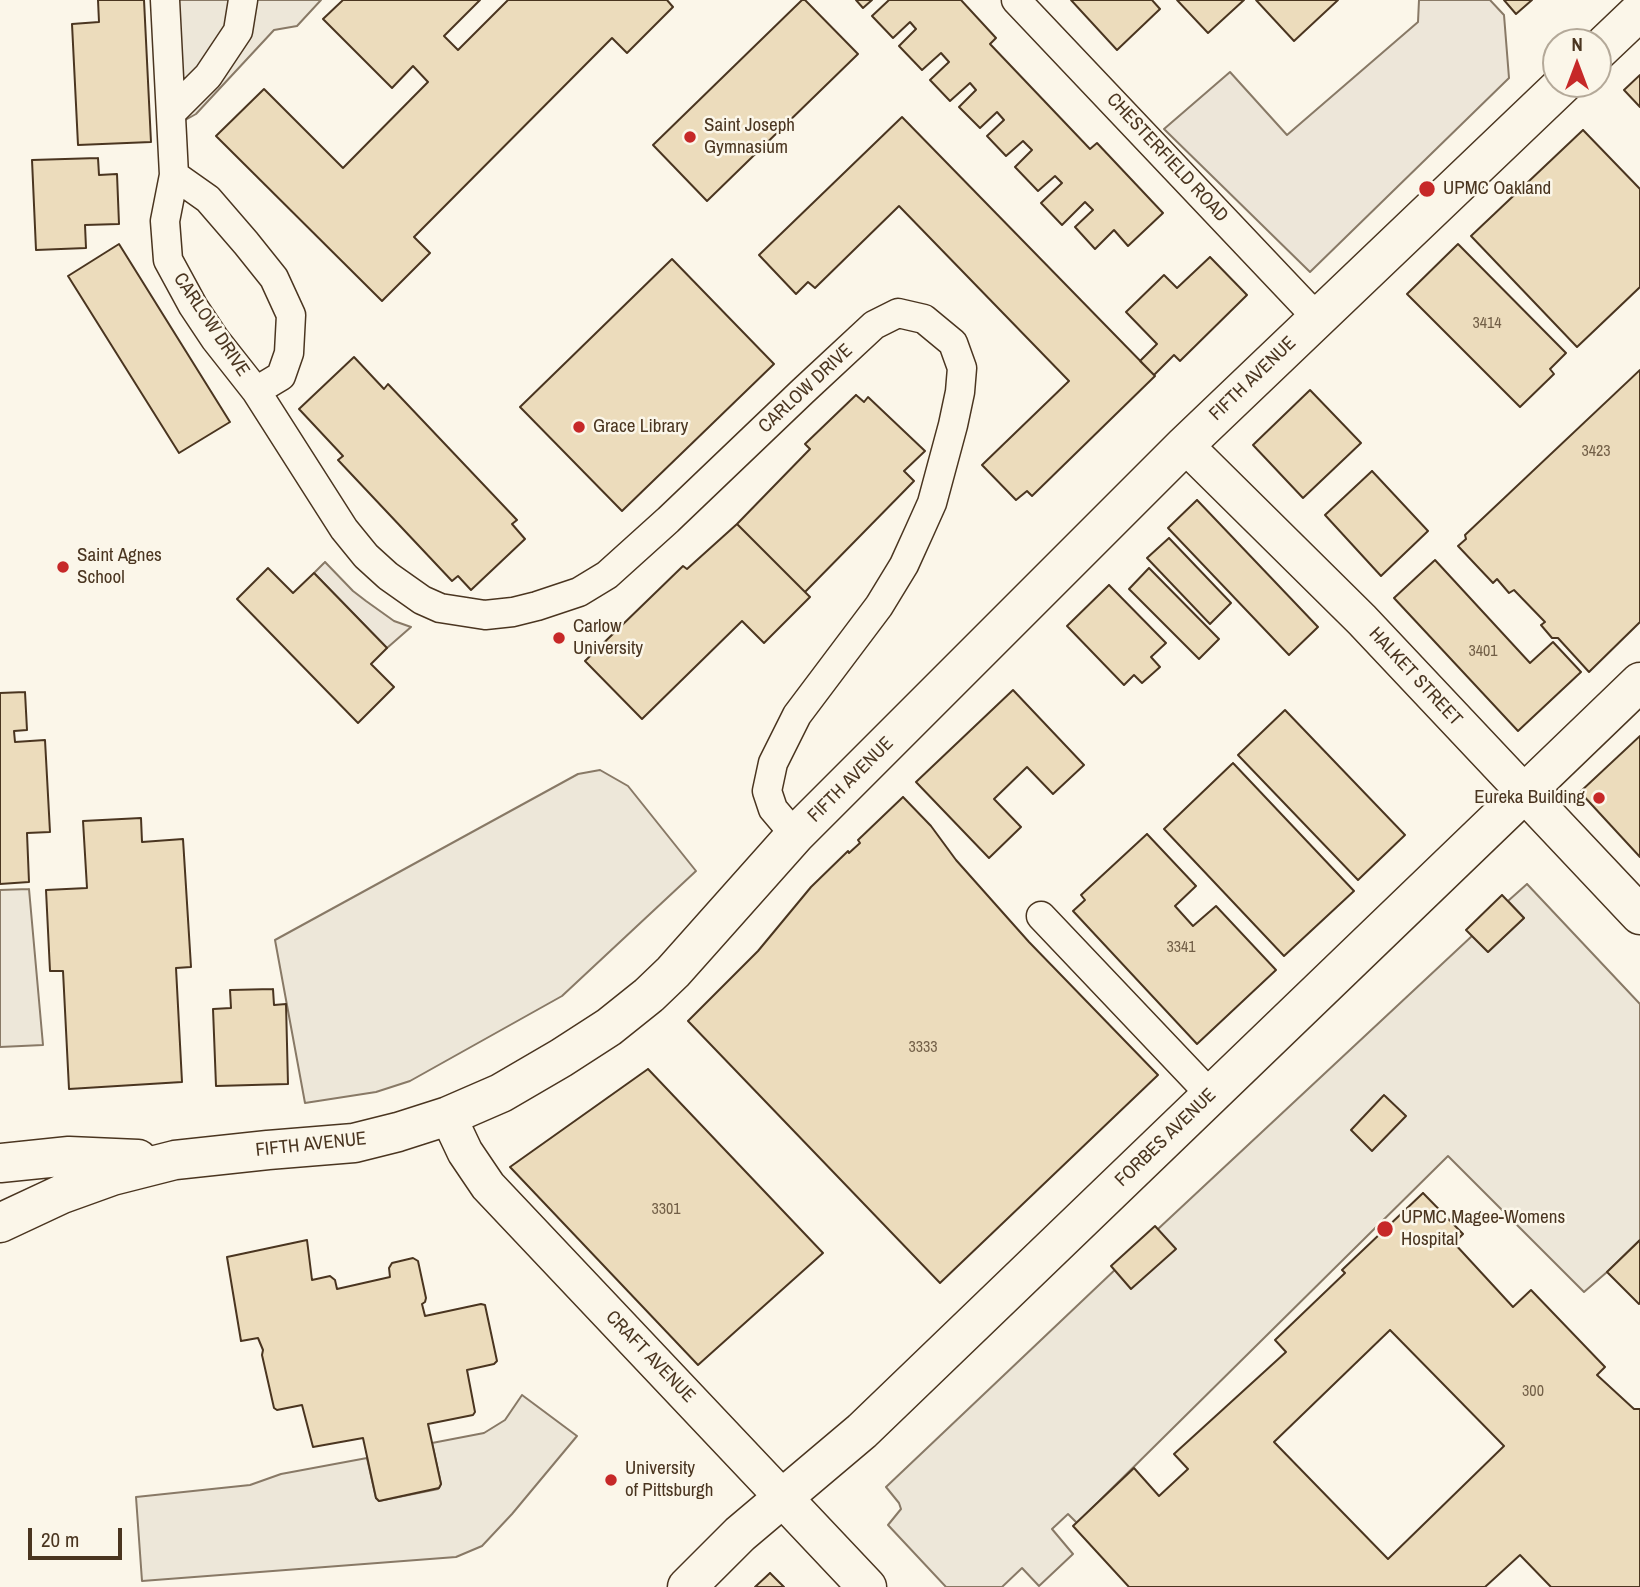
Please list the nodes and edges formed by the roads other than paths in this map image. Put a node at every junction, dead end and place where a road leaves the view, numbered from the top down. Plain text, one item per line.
1 (165, 0) edge
2 (243, 0) edge
3 (1016, 0) edge
4 (1640, 12) edge
5 (1612, 38) edge
6 (1548, 98) edge
7 (171, 113) junction
8 (174, 175) junction
9 (1318, 316) junction
10 (256, 391) junction
11 (1185, 444) junction
12 (1640, 682) edge
13 (1525, 793) junction
14 (795, 835) junction
15 (1640, 915) edge
16 (1041, 916) dead end
17 (1211, 1095) junction
18 (448, 1116) junction
19 (175, 1160) junction
20 (0, 1163) edge
21 (0, 1223) edge
22 (782, 1497) junction
23 (687, 1587) edge
24 (867, 1587) edge

1 - 7 street, CARLOW DRIVE
2 - 7 street
3 - 9 street, CHESTERFIELD ROAD
4 - 5 main road
6 - 9 main road, FIFTH AVENUE
7 - 8 street, CARLOW DRIVE
8 - 10 street, CARLOW DRIVE
8 - 10 street, CARLOW DRIVE
9 - 11 main road, FIFTH AVENUE
10 - 14 street, CARLOW DRIVE
11 - 13 street, HALKET STREET
11 - 14 main road, FIFTH AVENUE
12 - 13 main road, FORBES AVENUE
13 - 15 main road, HALKET STREET
13 - 17 main road, FORBES AVENUE
14 - 18 main road, FIFTH AVENUE
16 - 17 street
17 - 22 main road, FORBES AVENUE
18 - 19 main road, FIFTH AVENUE
18 - 22 street, CRAFT AVENUE
19 - 20 main road
19 - 21 main road, FIFTH AVENUE
22 - 23 main road, FORBES AVENUE
22 - 24 main road, CRAFT AVENUE

